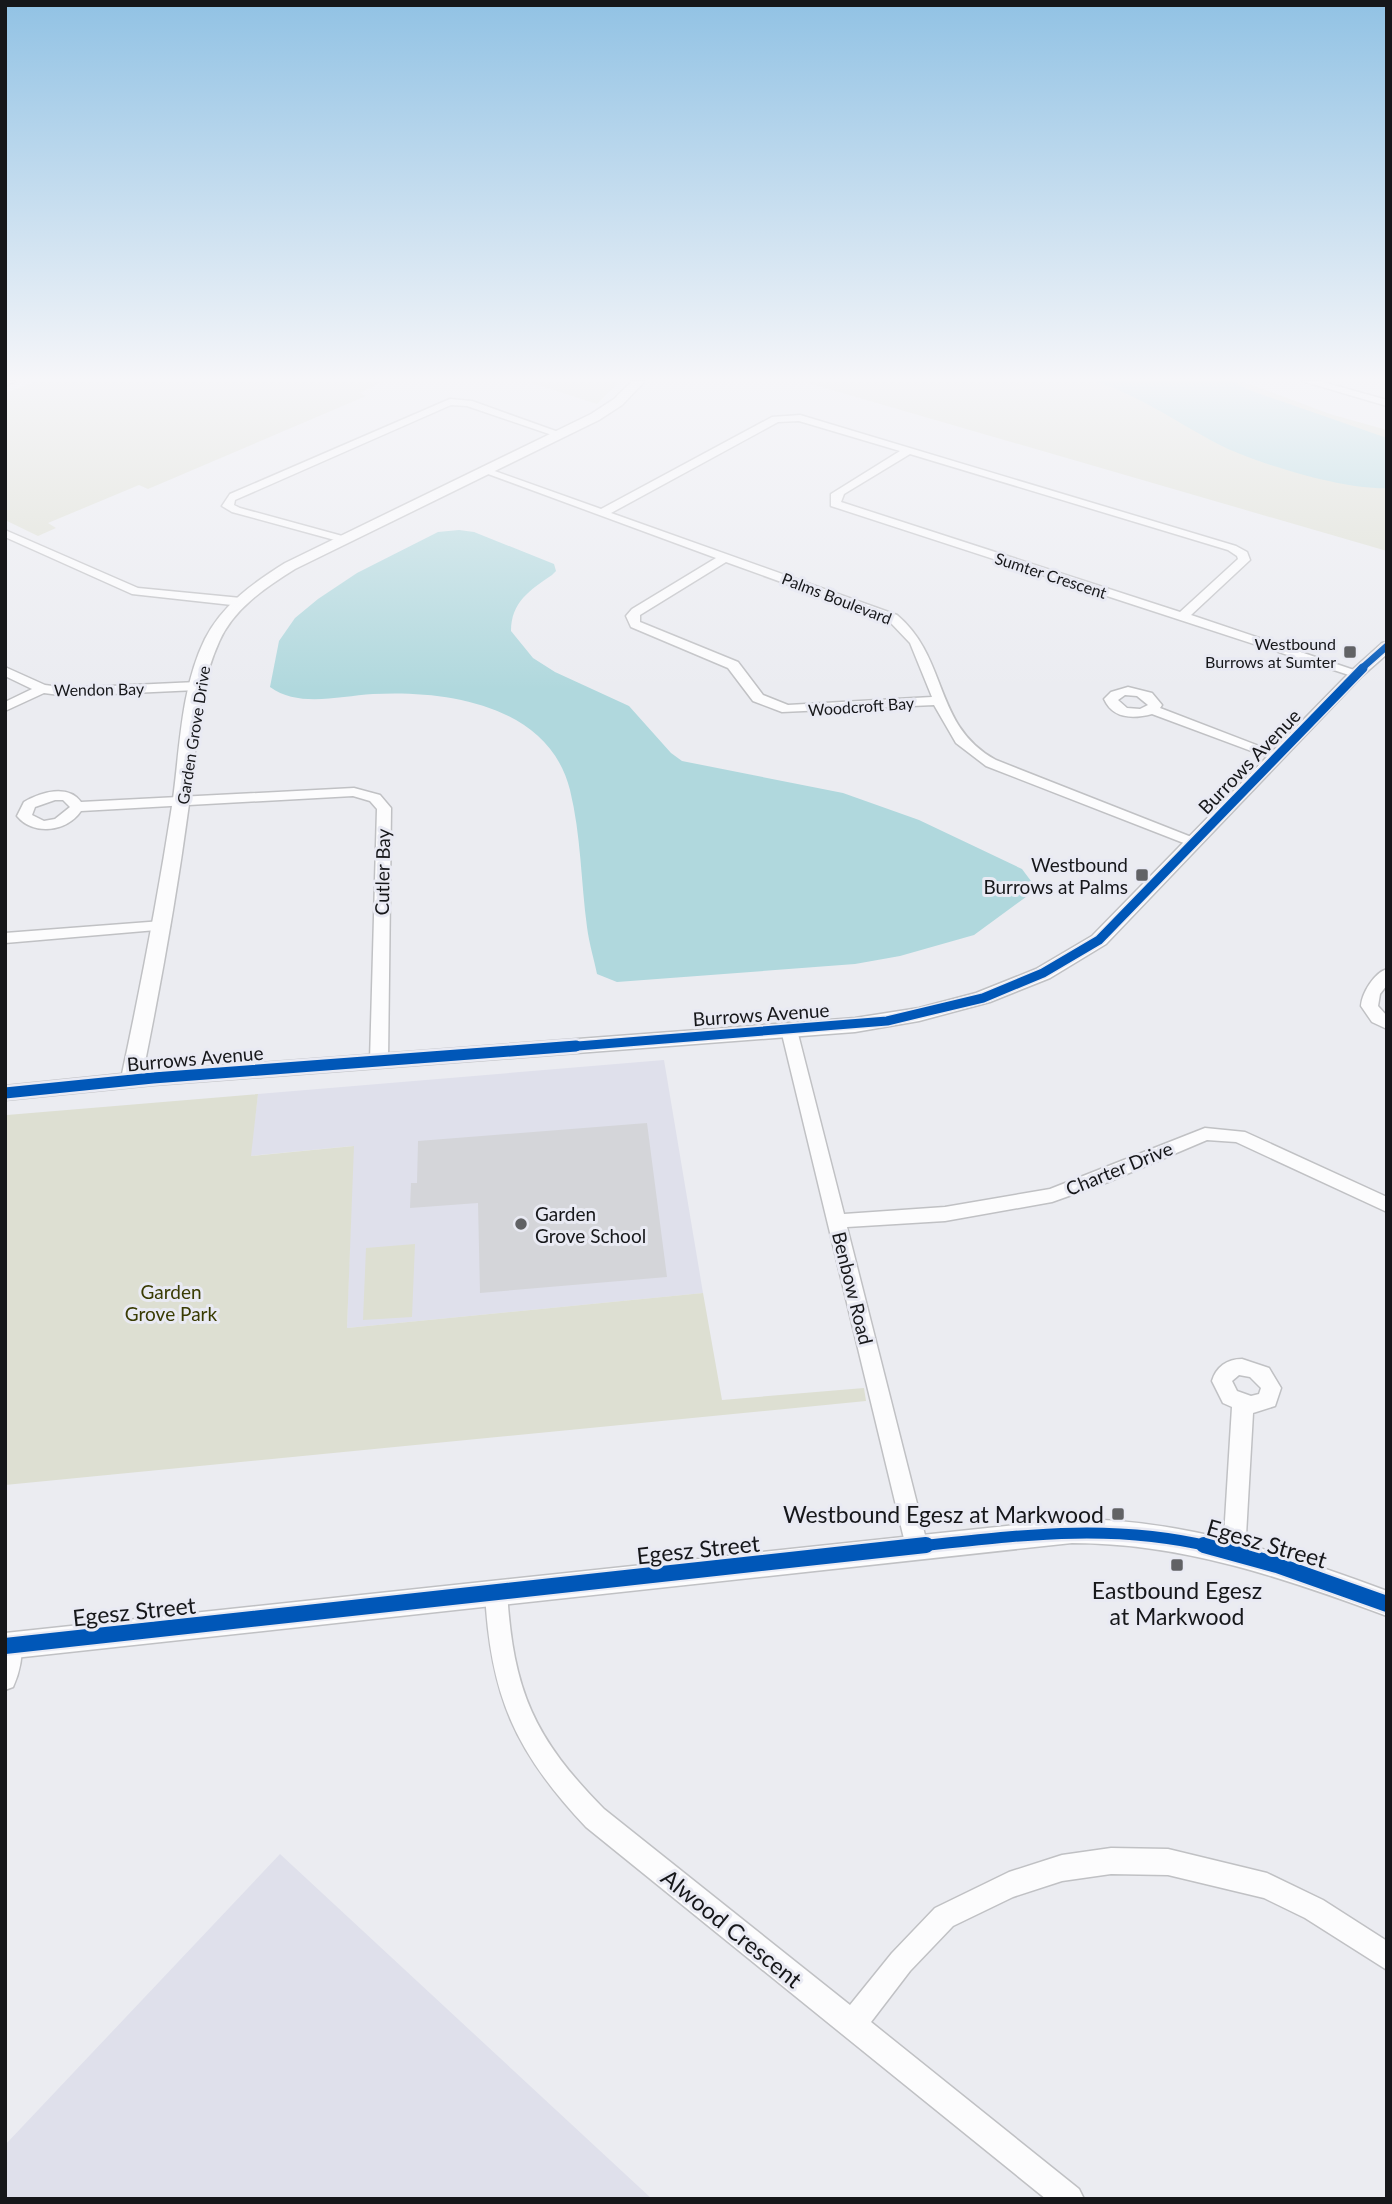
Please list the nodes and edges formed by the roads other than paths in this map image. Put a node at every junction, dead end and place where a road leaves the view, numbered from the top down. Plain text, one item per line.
1 (262, 484) edge
2 (458, 484) edge
3 (521, 484) edge
4 (657, 484) edge
5 (854, 484) edge
6 (1018, 484) edge
7 (602, 513) junction
8 (5, 533) edge
9 (342, 539) junction
10 (726, 557) junction
11 (241, 602) junction
12 (1182, 617) junction
13 (1387, 631) edge
14 (1384, 648) edge
15 (5, 671) edge
16 (1357, 673) junction
17 (197, 686) junction
18 (42, 689) junction
19 (940, 701) junction
20 (5, 707) edge
21 (1152, 710) dead end
22 (1278, 756) junction
23 (181, 802) junction
24 (77, 807) dead end
25 (1194, 843) junction
26 (162, 926) junction
27 (5, 937) edge
28 (1387, 974) edge
29 (1387, 1024) edge
30 (789, 1030) junction
31 (379, 1061) junction
32 (131, 1080) junction
33 (5, 1093) edge
34 (1387, 1205) edge
35 (837, 1221) junction
36 (1243, 1404) dead end
37 (918, 1547) junction
38 (1234, 1553) junction
39 (496, 1591) junction
40 (1387, 1604) edge
41 (8, 1646) edge
42 (5, 1679) edge
43 (1387, 1957) edge
44 (852, 2024) junction
45 (1069, 2199) edge

1 - 9 street
2 - 9 street, Garden Grove Drive
3 - 7 street, Palms Boulevard
4 - 7 street
5 - 12 street, Sumter Crescent
6 - 12 street
7 - 10 street, Palms Boulevard
8 - 11 street
9 - 11 street, Garden Grove Drive
10 - 19 street, Palms Boulevard
10 - 19 street, Woodcroft Bay
11 - 17 street, Garden Grove Drive
12 - 16 street, Sumter Crescent
13 - 14 street, Burrows Avenue
14 - 16 street, Burrows Avenue
15 - 18 street, Wendon Bay
16 - 22 street, Burrows Avenue
17 - 18 street, Wendon Bay
17 - 23 street, Garden Grove Drive
18 - 20 street
19 - 25 street, Palms Boulevard
21 - 22 street
22 - 25 street, Burrows Avenue
23 - 24 street
23 - 26 street, Garden Grove Drive
23 - 31 street, Cutler Bay
25 - 30 street, Burrows Avenue
26 - 27 street
26 - 32 street, Garden Grove Drive
28 - 29 street
30 - 31 street, Burrows Avenue
30 - 35 street, Benbow Road
31 - 32 street, Burrows Avenue
32 - 33 street, Burrows Avenue
34 - 35 street, Charter Drive
35 - 37 street, Benbow Road
36 - 38 street
37 - 38 street, Egesz Street
37 - 39 street, Egesz Street
38 - 40 street, Egesz Street
39 - 41 street, Egesz Street
39 - 44 street, Alwood Crescent
41 - 42 street
43 - 44 street
44 - 45 street, Alwood Crescent

